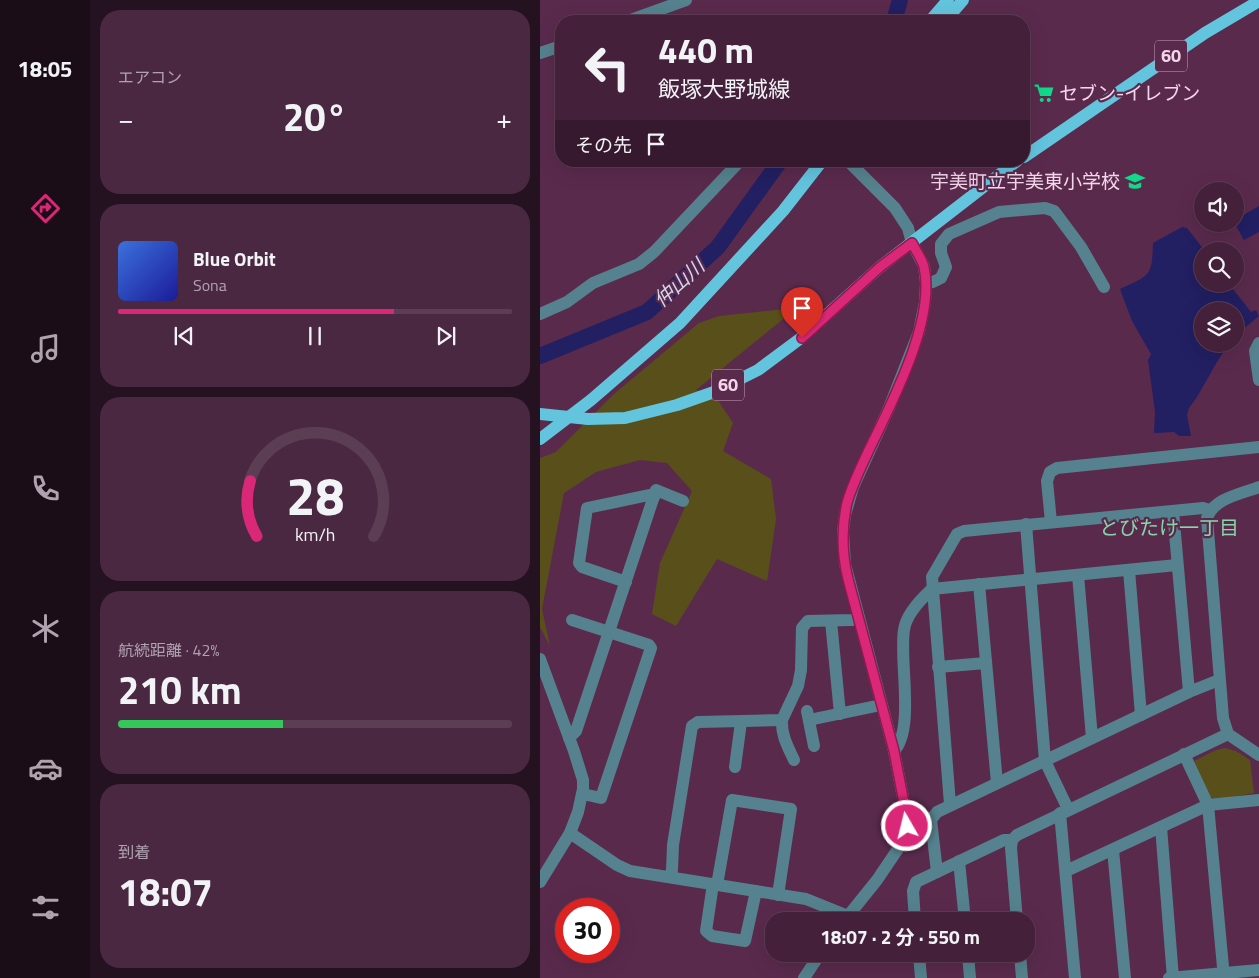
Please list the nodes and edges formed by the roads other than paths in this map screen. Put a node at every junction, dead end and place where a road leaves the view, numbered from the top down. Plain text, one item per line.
1 (686, 0) edge
2 (948, 0) edge
3 (963, 0) edge
4 (1259, 1) edge
5 (645, 15) edge
6 (935, 15) edge
7 (950, 15) edge
8 (555, 48) edge
9 (540, 54) edge
10 (1030, 153) edge
11 (734, 167) edge
12 (817, 167) edge
13 (854, 167) edge
14 (1009, 167) edge
15 (912, 243) junction
16 (926, 283) junction
17 (1104, 287) dead end
18 (540, 314) edge
19 (1259, 343) edge
20 (1259, 380) edge
21 (540, 414) edge
22 (540, 440) edge
23 (1259, 447) edge
24 (1259, 487) edge
25 (654, 497) junction
26 (684, 501) dead end
27 (1210, 510) junction
28 (1173, 511) junction
29 (1051, 522) junction
30 (1026, 524) junction
31 (1177, 565) junction
32 (1129, 570) junction
33 (1078, 575) junction
34 (1030, 579) junction
35 (626, 582) junction
36 (979, 584) junction
37 (932, 589) junction
38 (859, 618) junction
39 (572, 620) dead end
40 (832, 621) junction
41 (609, 632) junction
42 (540, 660) edge
43 (986, 663) junction
44 (938, 668) junction
45 (1219, 680) junction
46 (1188, 692) junction
47 (881, 705) junction
48 (840, 714) junction
49 (1141, 715) junction
50 (782, 720) junction
51 (741, 722) junction
52 (1228, 734) junction
53 (569, 738) junction
54 (1092, 738) junction
55 (814, 746) dead end
56 (894, 751) junction
57 (1184, 754) junction
58 (1259, 755) edge
59 (794, 760) dead end
60 (1045, 761) junction
61 (735, 767) dead end
62 (997, 783) junction
63 (583, 794) junction
64 (1259, 800) edge
65 (950, 804) junction
66 (1208, 805) junction
67 (1064, 811) junction
68 (1161, 827) junction
69 (570, 833) junction
70 (1012, 840) junction
71 (1113, 850) junction
72 (959, 861) junction
73 (1066, 871) junction
74 (937, 872) junction
75 (670, 877) junction
76 (540, 882) edge
77 (715, 885) junction
78 (756, 891) junction
79 (778, 895) junction
80 (832, 912) edge
81 (852, 912) edge
82 (915, 912) edge
83 (964, 912) edge
84 (1017, 912) edge
85 (815, 962) edge
86 (919, 962) edge
87 (969, 962) edge
88 (1021, 962) edge
89 (1259, 970) edge
90 (1224, 975) edge
91 (804, 978) edge
92 (921, 978) edge
93 (970, 978) edge
94 (1022, 978) edge
95 (1075, 978) edge
96 (1125, 978) edge
97 (1169, 978) edge
98 (1173, 978) edge

1 - 5 street
2 - 6 main road
3 - 7 main road
4 - 10 main road, 60
8 - 9 street
11 - 18 street
12 - 22 main road
13 - 15 street
14 - 15 main road, 60
15 - 16 street
15 - 21 main road, 60, bridge
16 - 17 street
16 - 38 street
19 - 20 street
23 - 29 street
24 - 27 street
25 - 26 street
25 - 35 street
25 - 35 street
27 - 28 street
27 - 45 street
28 - 29 street
28 - 31 street
29 - 30 street
30 - 34 street
30 - 37 street
31 - 32 street
31 - 46 street
32 - 33 street
32 - 49 street
33 - 34 street
33 - 54 street
34 - 36 street
34 - 60 street
35 - 41 street
36 - 37 street
36 - 43 street
37 - 44 street
37 - 56 street
38 - 40 street
38 - 47 street
39 - 41 street
40 - 48 street
40 - 50 street
41 - 53 street
41 - 63 street
42 - 53 street
43 - 44 street
43 - 62 street
44 - 65 street
45 - 46 street
45 - 52 street
46 - 49 street
47 - 48 street
47 - 56 street
48 - 55 street
49 - 54 street
50 - 51 street
50 - 59 street
51 - 61 street
51 - 75 street
52 - 57 street
52 - 58 street
53 - 63 street
54 - 60 street
56 - 81 street
57 - 66 street
57 - 67 street
60 - 62 street
60 - 67 street
62 - 65 street
63 - 69 street
64 - 66 street
65 - 74 street
66 - 68 street
66 - 90 street
67 - 70 street
67 - 73 street
68 - 71 street
68 - 98 street
69 - 75 street
69 - 76 street
70 - 72 street
70 - 84 street
71 - 73 street
71 - 96 street
72 - 74 street
72 - 83 street
73 - 95 street
74 - 82 street
75 - 77 street
77 - 78 street
77 - 78 street
77 - 79 street
78 - 79 street
79 - 80 street
85 - 91 street
86 - 92 street
87 - 93 street
88 - 94 street
89 - 90 street
90 - 98 street
97 - 98 street

